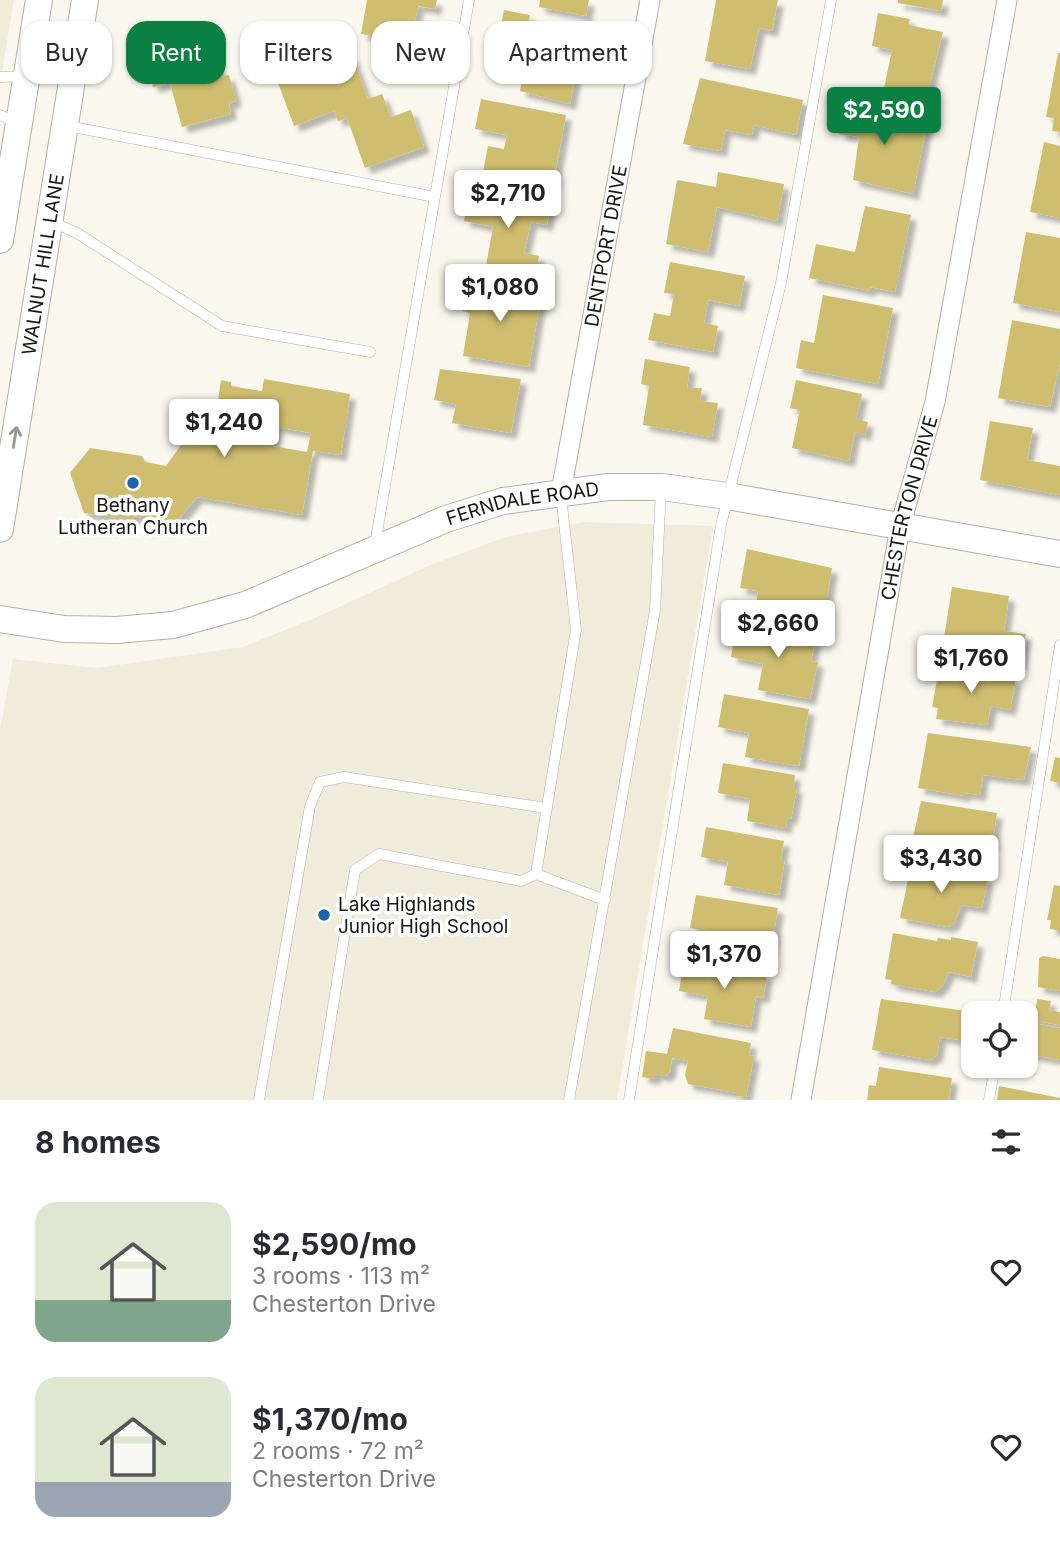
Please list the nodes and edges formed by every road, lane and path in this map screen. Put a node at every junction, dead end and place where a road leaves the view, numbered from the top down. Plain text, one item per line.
1 (39, 0) edge
2 (85, 0) edge
3 (469, 0) edge
4 (650, 0) edge
5 (831, 0) edge
6 (1007, 0) edge
7 (36, 21) edge
8 (21, 76) edge
9 (0, 77) edge
10 (24, 84) edge
11 (9, 119) edge
12 (65, 125) junction
13 (435, 197) junction
14 (5, 211) junction
15 (49, 221) junction
16 (0, 240) edge
17 (370, 352) dead end
18 (662, 487) junction
19 (561, 492) junction
20 (727, 496) junction
21 (900, 527) junction
22 (0, 529) edge
23 (374, 551) junction
24 (1060, 555) edge
25 (0, 619) edge
26 (1060, 645) edge
27 (546, 808) junction
28 (536, 874) junction
29 (605, 900) junction
30 (1005, 1001) edge
31 (993, 1078) edge
32 (259, 1100) edge
33 (318, 1100) edge
34 (569, 1100) edge
35 (629, 1100) edge
36 (801, 1100) edge
37 (989, 1100) edge

1 - 7 street
2 - 12 street, WALNUT HILL LANE
3 - 13 lane
4 - 19 street, DENTPORT DRIVE
5 - 20 lane
6 - 21 street, CHESTERTON DRIVE
8 - 9 lane
10 - 11 street
11 - 14 street
12 - 13 lane
12 - 15 street, WALNUT HILL LANE
13 - 23 lane
14 - 15 street
14 - 16 street
15 - 17 lane
22 -> 15 street, WALNUT HILL LANE
18 - 19 street, FERNDALE ROAD
18 - 20 street, FERNDALE ROAD
18 - 29 lane
19 - 23 street, FERNDALE ROAD
19 - 27 lane
20 - 21 street, FERNDALE ROAD
20 - 35 lane
21 - 24 street, FERNDALE ROAD
21 - 36 street, CHESTERTON DRIVE
23 - 25 street, FERNDALE ROAD
26 - 30 lane
27 - 28 lane
27 - 32 lane
28 - 29 lane
28 - 33 lane
29 - 34 lane
31 - 37 lane

